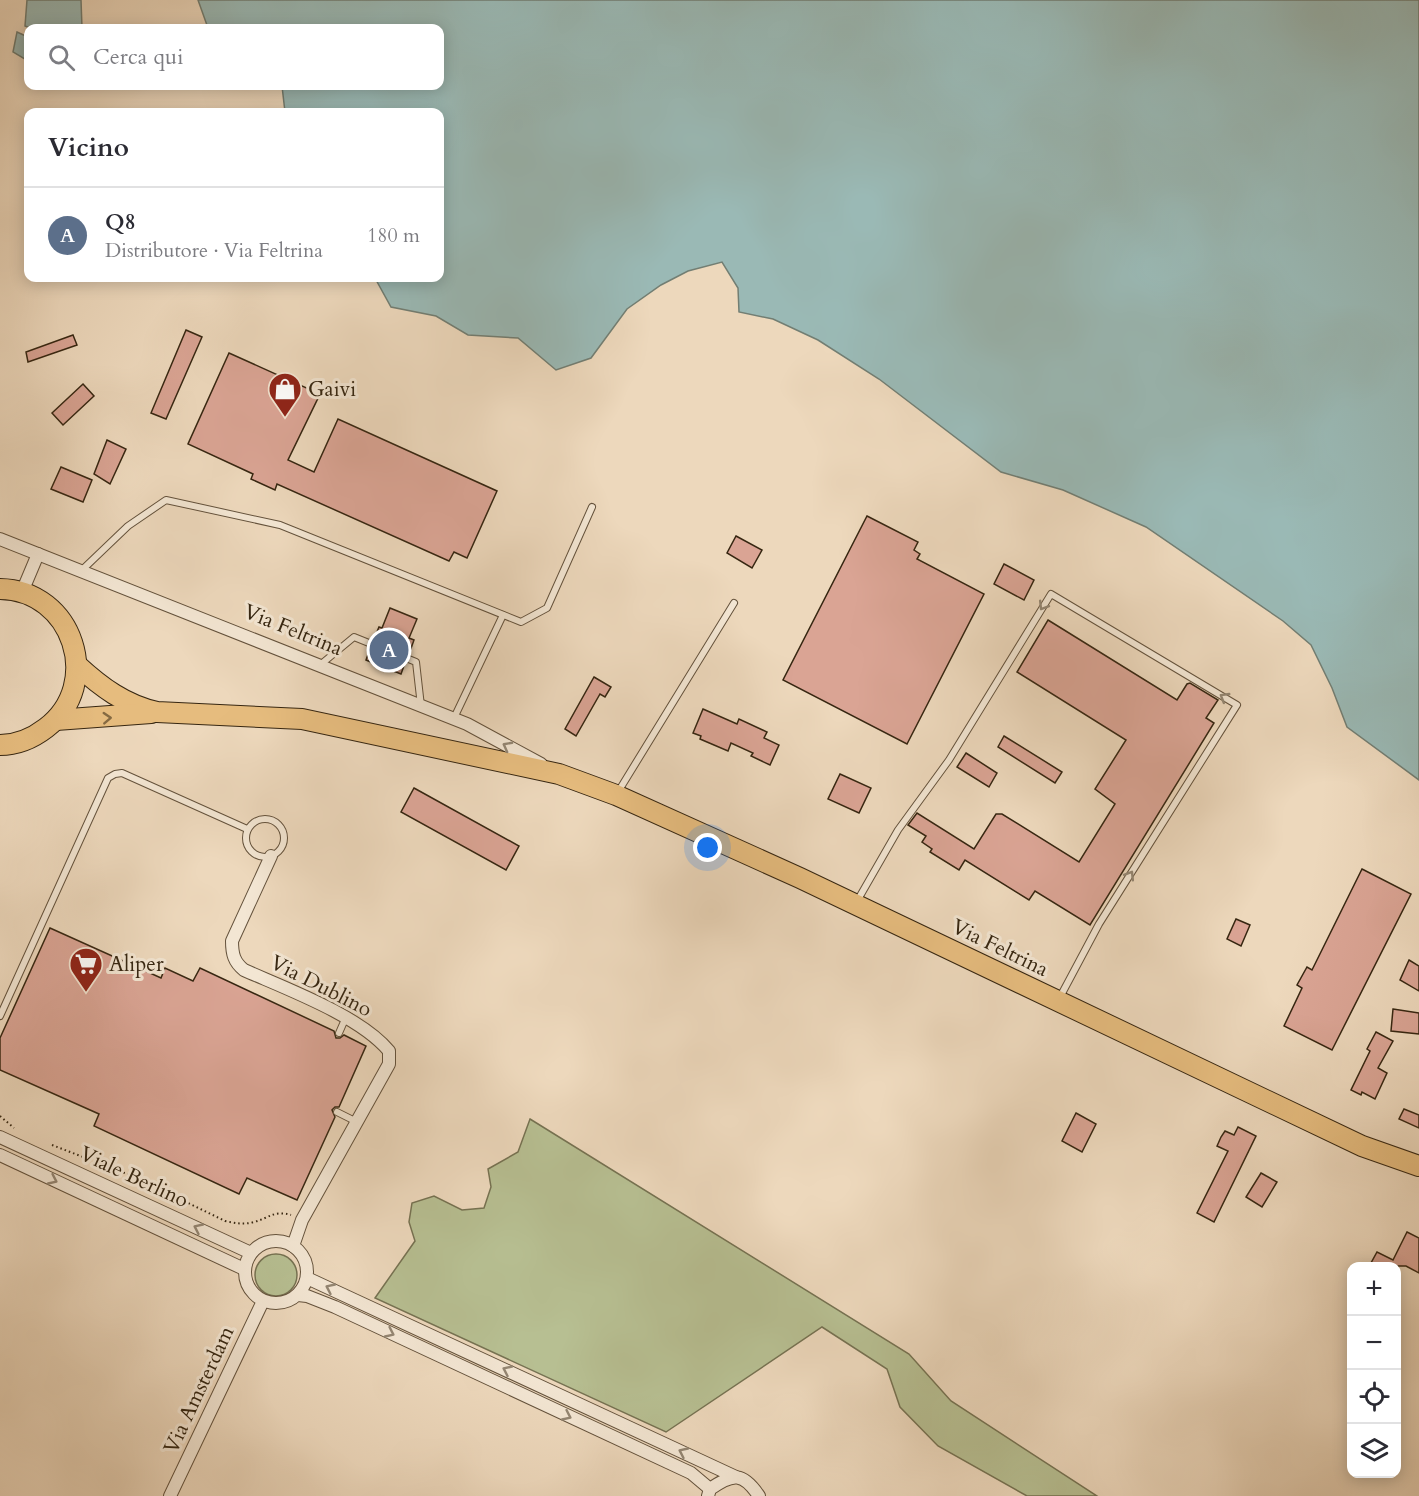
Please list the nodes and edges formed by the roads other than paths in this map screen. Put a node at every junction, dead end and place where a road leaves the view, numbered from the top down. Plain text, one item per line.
1 (592, 507) dead end
2 (0, 539) edge
3 (38, 554) junction
4 (81, 571) junction
5 (0, 589) edge
6 (22, 592) junction
7 (735, 603) dead end
8 (503, 615) junction
9 (77, 665) junction
10 (319, 666) junction
11 (422, 706) junction
12 (157, 712) junction
13 (454, 719) junction
14 (56, 720) junction
15 (0, 745) edge
16 (559, 774) junction
17 (616, 795) junction
18 (247, 829) junction
19 (271, 856) junction
20 (855, 905) junction
21 (1058, 1002) junction
22 (0, 1016) edge
23 (346, 1017) junction
24 (339, 1033) dead end
25 (337, 1112) dead end
26 (357, 1122) junction
27 (0, 1137) edge
28 (0, 1155) edge
29 (1419, 1166) edge
30 (293, 1245) junction
31 (251, 1253) junction
32 (244, 1269) junction
33 (307, 1278) junction
34 (298, 1295) junction
35 (263, 1301) junction
36 (736, 1477) junction
37 (709, 1492) edge
38 (170, 1496) edge
39 (759, 1496) edge

1 - 8 lane
2 - 3 street, Via Feltrina
3 - 4 street, Via Feltrina
3 - 6 street
4 - 8 lane
4 - 10 street, Via Feltrina
5 - 6 main road
6 - 9 main road
7 - 17 lane
8 - 13 lane
9 - 12 main road, Via Feltrina
9 - 14 main road
10 - 11 street, Via Feltrina
10 - 11 lane
11 - 13 street, Via Feltrina
14 -> 12 main road, Via Feltrina
12 - 16 main road, Via Feltrina
16 -> 13 street, Via Feltrina
14 - 15 main road
16 - 17 main road, Via Feltrina
17 - 20 main road, Via Feltrina
18 - 19 lane
18 - 19 lane
18 - 22 lane
19 - 23 street, Via Dublino
20 - 21 main road, Via Feltrina
21 -> 20 lane
21 - 29 main road, Via Feltrina
23 - 24 lane
23 - 26 street, Via Dublino
25 - 26 lane
26 - 30 street, Via Dublino
31 -> 27 street, Viale Berlino
28 -> 32 street, Viale Berlino
30 - 31 street
30 - 33 street
31 - 32 street
32 - 35 street
33 - 34 street
36 -> 33 street
34 - 35 street
34 -> 37 street
35 - 38 street, Via Amsterdam
36 - 37 street
36 - 39 street

